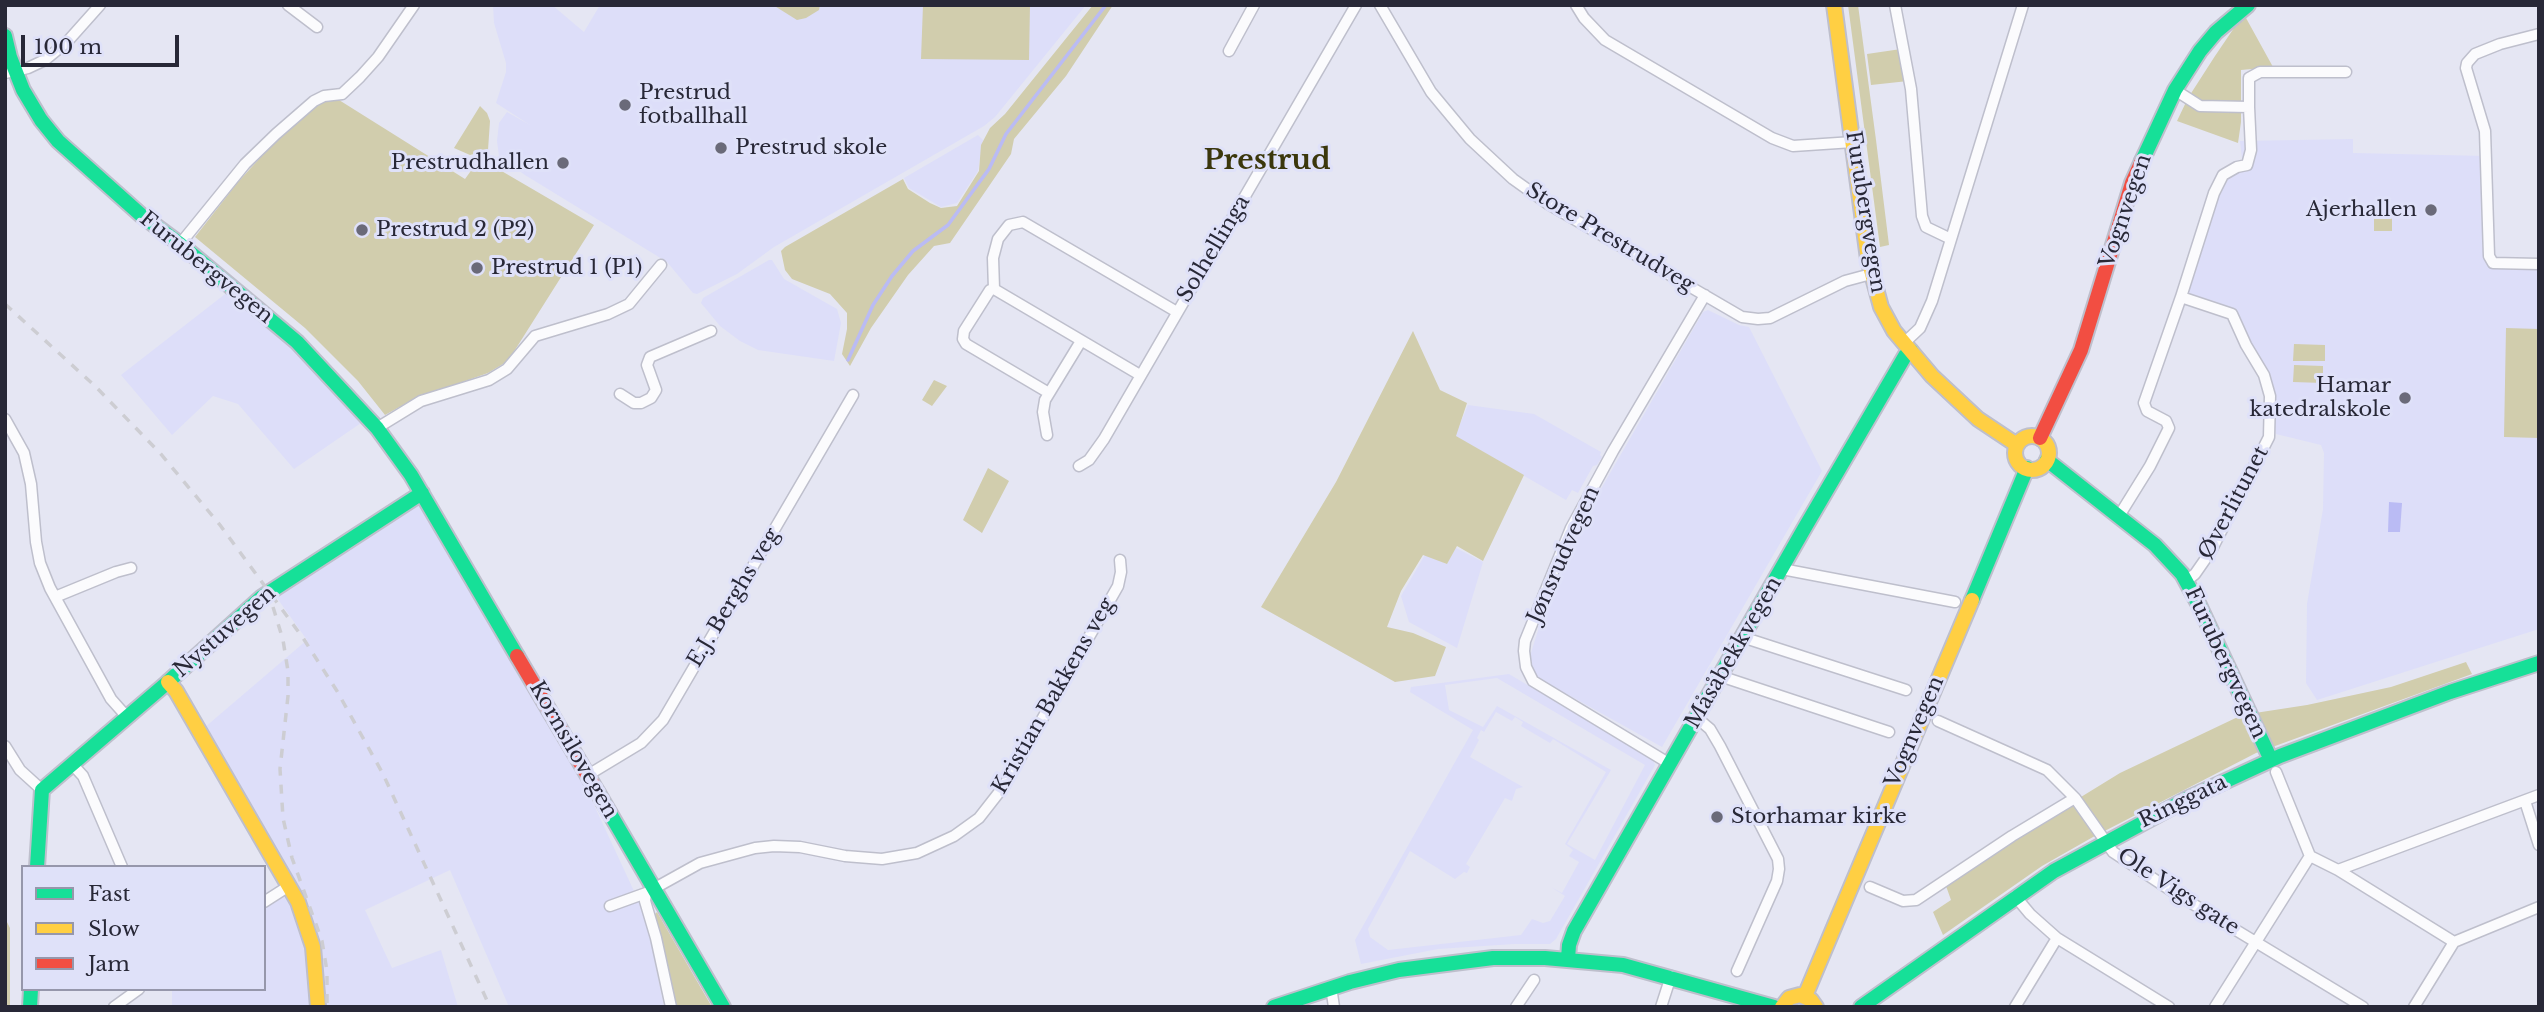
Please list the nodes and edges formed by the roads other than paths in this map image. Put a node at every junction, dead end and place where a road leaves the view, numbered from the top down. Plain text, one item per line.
1 (100, 5) edge
2 (288, 5) edge
3 (414, 5) edge
4 (1254, 5) edge
5 (1356, 5) edge
6 (1380, 5) edge
7 (1576, 5) edge
8 (1834, 5) edge
9 (1895, 5) edge
10 (2023, 5) edge
11 (2248, 5) edge
12 (317, 27) dead end
13 (2539, 34) edge
14 (5, 36) edge
15 (1229, 51) dead end
16 (10, 72) edge
17 (2346, 72) dead end
18 (2175, 90) junction
19 (2249, 107) junction
20 (1853, 142) junction
21 (1951, 240) junction
22 (180, 244) junction
23 (2539, 264) edge
24 (661, 265) dead end
25 (1871, 274) junction
26 (994, 289) junction
27 (1705, 295) junction
28 (2181, 297) junction
29 (1177, 312) junction
30 (711, 331) dead end
31 (1081, 341) junction
32 (1907, 347) junction
33 (1140, 375) junction
34 (1049, 393) junction
35 (620, 394) dead end
36 (853, 395) dead end
37 (5, 419) edge
38 (377, 428) junction
39 (1047, 435) dead end
40 (2040, 438) junction
41 (2017, 445) junction
42 (2047, 460) junction
43 (1079, 466) dead end
44 (2027, 468) junction
45 (422, 493) junction
46 (2119, 516) junction
47 (1120, 560) dead end
48 (131, 568) dead end
49 (1782, 569) junction
50 (2186, 580) junction
51 (55, 597) junction
52 (1955, 602) dead end
53 (1742, 636) junction
54 (2539, 664) edge
55 (1720, 676) junction
56 (168, 682) junction
57 (1906, 690) dead end
58 (127, 717) junction
59 (1697, 718) junction
60 (1938, 721) dead end
61 (1889, 732) dead end
62 (5, 746) edge
63 (72, 764) junction
64 (1670, 764) junction
65 (2274, 766) junction
66 (588, 775) junction
67 (42, 790) junction
68 (2539, 795) edge
69 (2075, 798) junction
70 (2525, 801) junction
71 (2105, 842) junction
72 (2539, 845) edge
73 (2310, 856) junction
74 (37, 865) edge
75 (121, 865) edge
76 (2338, 870) junction
77 (289, 886) junction
78 (1870, 887) dead end
79 (650, 890) junction
80 (2015, 896) junction
81 (266, 901) edge
82 (610, 906) dead end
83 (2539, 906) edge
84 (2057, 938) junction
85 (2255, 941) junction
86 (2454, 942) junction
87 (1568, 959) junction
88 (1737, 971) dead end
89 (1671, 976) junction
90 (1534, 980) dead end
91 (1331, 987) junction
92 (136, 991) edge
93 (1805, 996) junction
94 (114, 1007) edge
95 (317, 1007) edge
96 (671, 1007) edge
97 (723, 1007) edge
98 (1274, 1007) edge
99 (1334, 1007) edge
100 (1516, 1007) edge
101 (1661, 1007) edge
102 (1774, 1007) edge
103 (1782, 1007) edge
104 (1816, 1007) edge
105 (1861, 1007) edge
106 (2015, 1007) edge
107 (2169, 1007) edge
108 (2215, 1007) edge
109 (2363, 1007) edge
110 (2414, 1007) edge

1 - 16 street
2 - 12 street
3 - 22 street
4 - 15 street
5 - 29 street, Solhellinga
6 - 27 street, Store Prestrudveg
7 - 20 street
8 - 20 main road, Furubergvegen
9 - 21 street
10 - 21 street
11 - 18 main road, Vognvegen
13 - 23 street
14 - 16 main road, Furubergvegen
16 - 22 main road, Furubergvegen
17 - 19 street
18 - 19 street
18 - 40 main road, Vognvegen
19 - 28 street
20 - 25 main road, Furubergvegen
21 - 32 street
22 - 38 main road, Furubergvegen
24 - 38 street
25 - 27 street, Store Prestrudveg
25 - 32 main road, Furubergvegen
26 - 29 street, Solhellinga
26 - 31 street
26 - 34 street
27 - 64 street, Jønsrudvegen
28 - 46 street
28 - 50 street, Øverlitunet
29 - 33 street, Solhellinga
30 - 35 street
31 - 33 street
31 - 34 street
32 - 41 main road, Furubergvegen
32 - 49 main road, Måsåbekkvegen
33 - 43 street, Solhellinga
34 - 39 street
36 - 66 street, E.J. Berghs veg
37 - 51 street
38 - 45 main road, Furubergvegen
40 - 41 main road
40 - 42 main road
41 - 44 main road
42 - 44 main road
42 - 46 main road, Furubergvegen
44 - 93 main road, Vognvegen
45 - 56 main road, Nystuvegen
45 - 66 main road, Kornsilovegen
46 - 50 main road, Furubergvegen
47 - 79 street, Kristian Bakkens veg
48 - 51 street
49 - 52 street
49 - 53 main road, Måsåbekkvegen
50 - 65 main road, Furubergvegen
51 - 58 street
53 - 55 main road, Måsåbekkvegen
53 - 57 street
54 - 65 main road, Ringgata
55 - 59 main road, Måsåbekkvegen
55 - 61 street
56 - 58 main road, Nystuvegen
56 - 77 main road
58 - 63 main road, Nystuvegen
59 - 64 main road, Måsåbekkvegen
59 - 88 street
60 - 69 street, Ole Vigs gate
62 - 67 street
63 - 67 main road, Nystuvegen
63 - 75 street
64 - 87 main road, Måsåbekkvegen
65 - 71 main road, Ringgata
65 - 73 street
66 - 79 main road, Kornsilovegen
67 - 74 main road
68 - 70 street
69 - 71 street, Ole Vigs gate
69 - 78 street
70 - 72 street
70 - 76 street
71 - 80 main road, Ringgata
71 - 85 street, Ole Vigs gate
73 - 76 street
73 - 85 street
76 - 86 street
77 - 81 street
77 - 95 main road
79 - 82 street
79 - 96 street
79 - 97 main road, Kornsilovegen
80 - 84 street
80 - 105 main road, Ringgata
83 - 86 street
84 - 106 street
84 - 107 street
85 - 108 street
85 - 109 street, Ole Vigs gate
86 - 110 street
87 - 89 main road
87 - 91 main road
89 - 101 street
89 - 102 main road
90 - 100 street
91 - 98 main road
91 - 99 street
92 - 94 street
93 - 103 main road
93 - 104 main road

